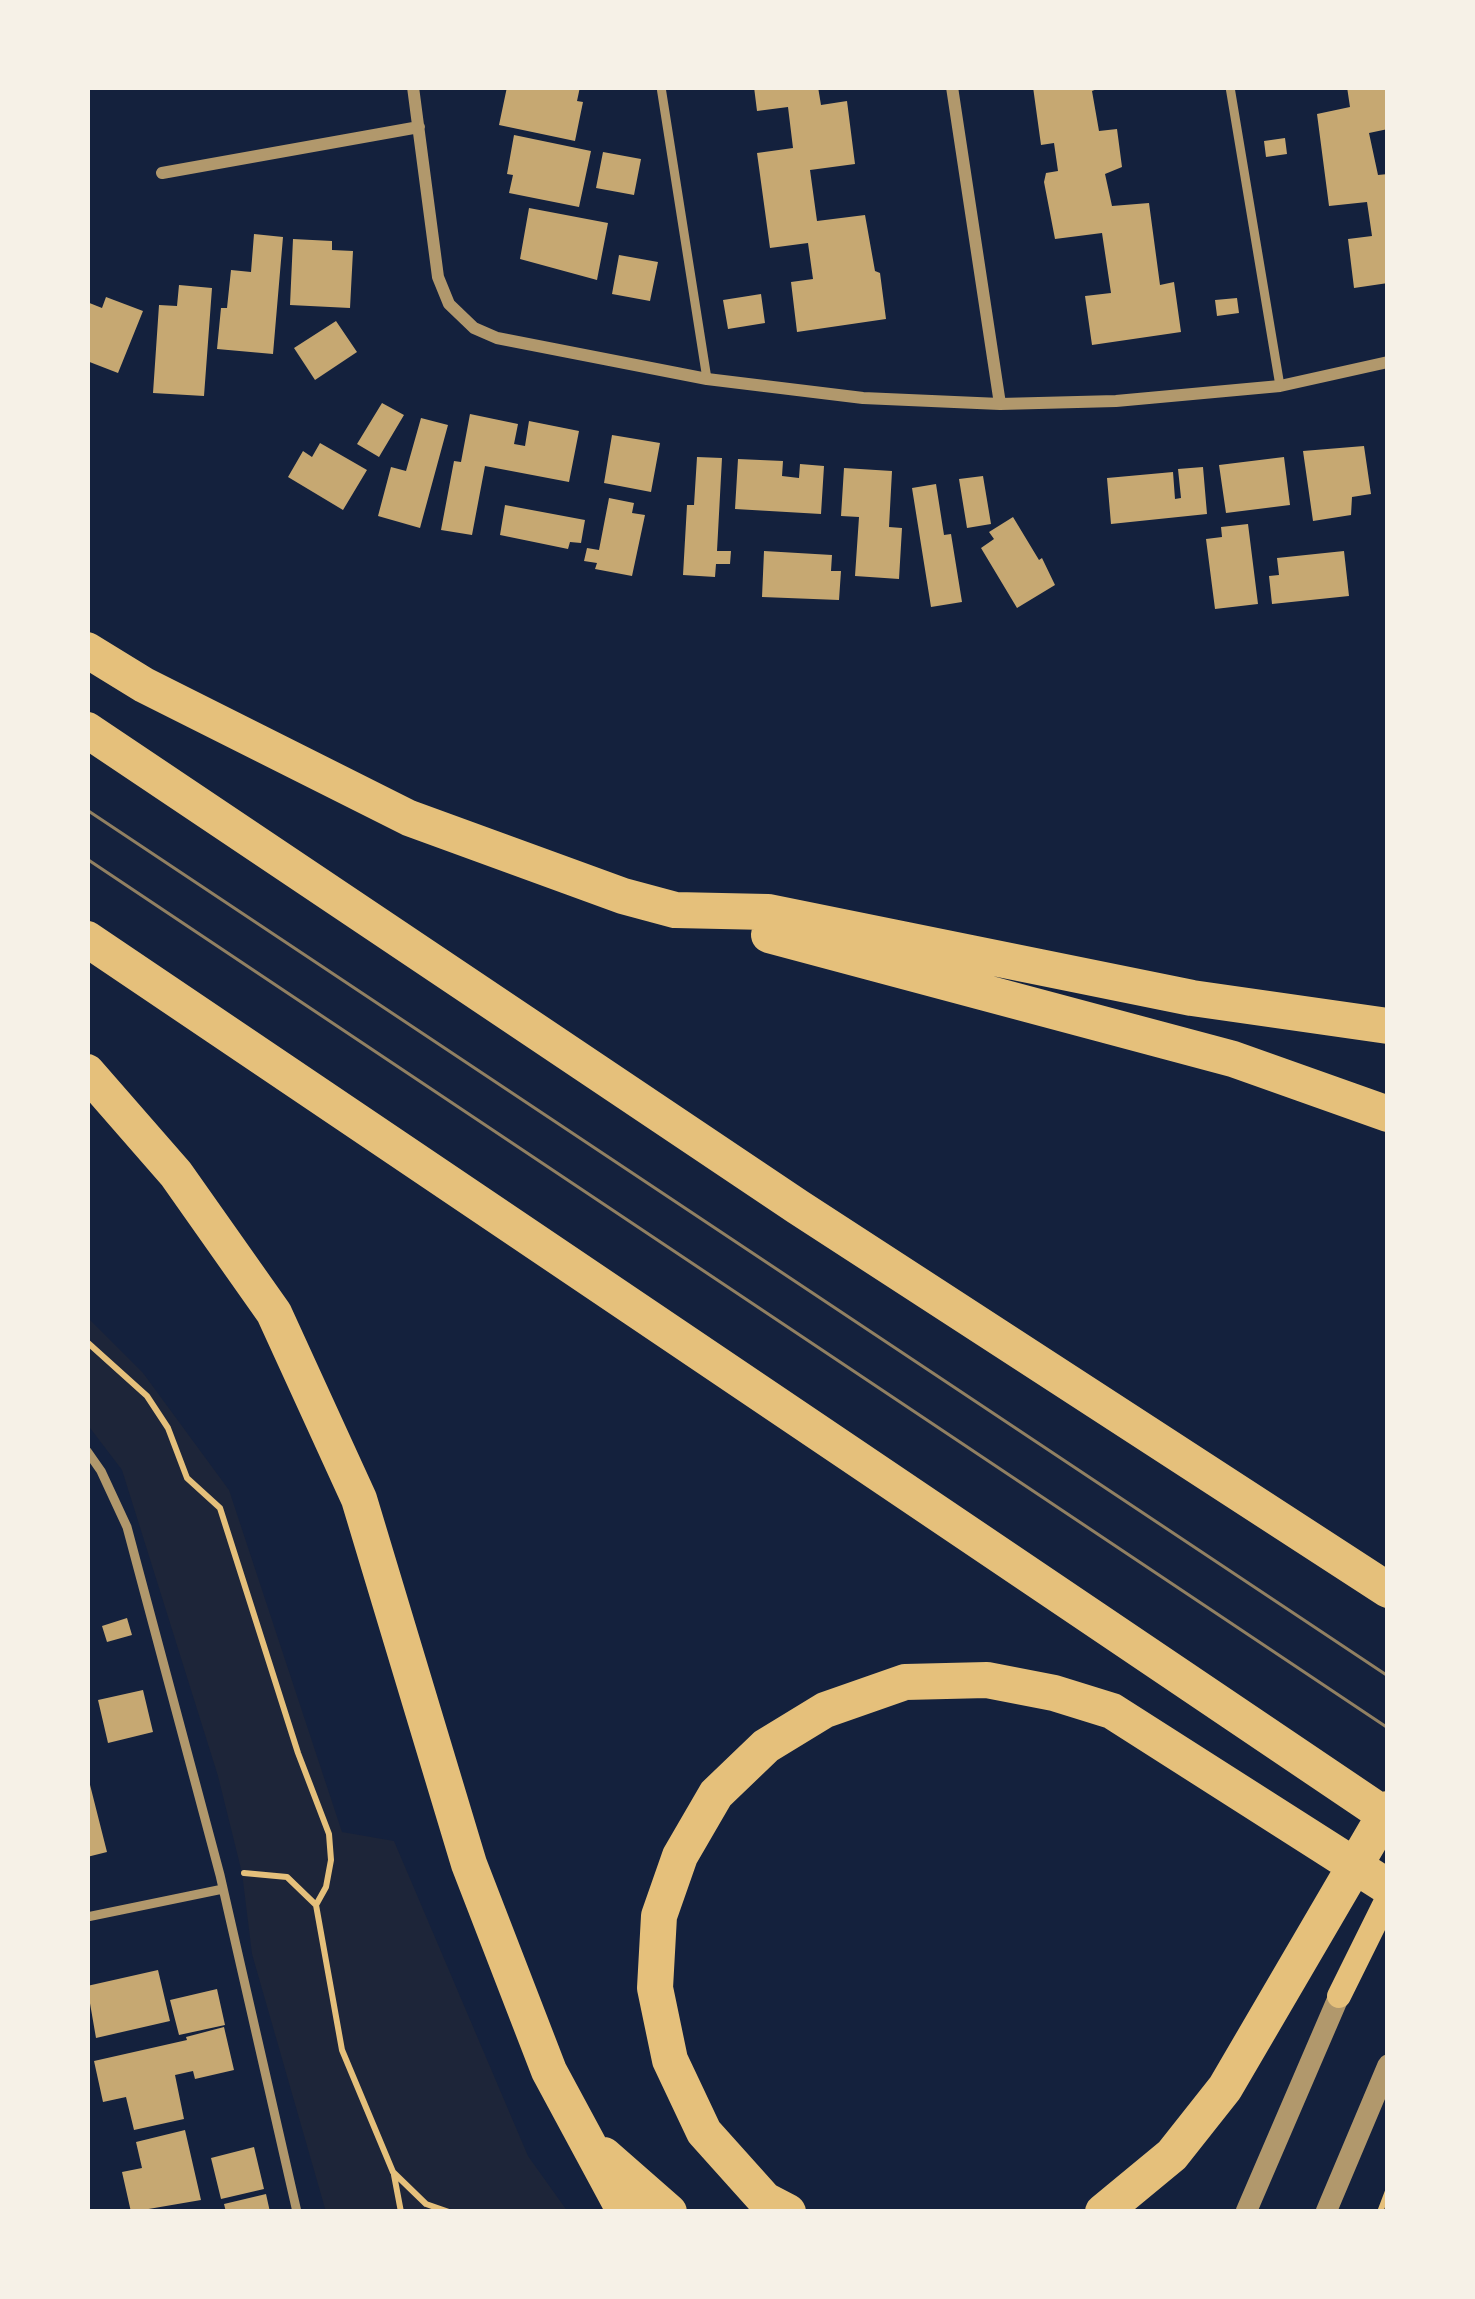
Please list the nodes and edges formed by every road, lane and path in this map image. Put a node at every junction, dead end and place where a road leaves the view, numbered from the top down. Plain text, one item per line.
1 (413, 87) edge
2 (661, 87) edge
3 (952, 87) edge
4 (1230, 87) edge
5 (419, 127) junction
6 (162, 173) dead end
7 (1388, 362) edge
8 (706, 379) junction
9 (1280, 386) junction
10 (1000, 404) junction
11 (87, 650) edge
12 (87, 730) edge
13 (675, 910) junction
14 (87, 939) edge
15 (1388, 1026) edge
16 (87, 1072) edge
17 (1388, 1114) edge
18 (87, 1342) edge
19 (87, 1451) edge
20 (1388, 1590) edge
21 (1388, 1813) edge
22 (220, 1875) junction
23 (1388, 1887) edge
24 (223, 1889) junction
25 (1388, 1897) edge
26 (316, 1904) junction
27 (87, 1917) edge
28 (1339, 1996) joint
29 (1388, 2065) edge
30 (583, 2137) junction
31 (393, 2172) junction
32 (1388, 2191) edge
33 (297, 2212) edge
34 (401, 2212) edge
35 (449, 2212) edge
36 (625, 2212) edge
37 (669, 2212) edge
38 (788, 2212) edge
39 (1103, 2212) edge
40 (1246, 2212) edge
41 (1326, 2212) edge
42 (1380, 2212) edge

1 - 5 street
2 - 8 lane
3 - 10 street
4 - 9 lane
5 - 6 street
5 - 8 street
7 - 9 street
8 - 10 street
9 - 10 street
11 - 13 highway
12 - 20 highway
13 - 15 highway
13 - 17 highway
14 - 21 highway
16 - 30 highway
18 - 26 path
19 - 22 lane
21 - 39 highway
22 - 24 lane
22 - 26 path
23 - 38 highway
24 - 27 lane
24 - 33 lane
25 - 28 main road
26 - 31 path
28 - 40 street
29 - 41 street
30 - 36 highway
30 - 37 highway
31 - 34 path
31 - 35 path
32 - 42 path

